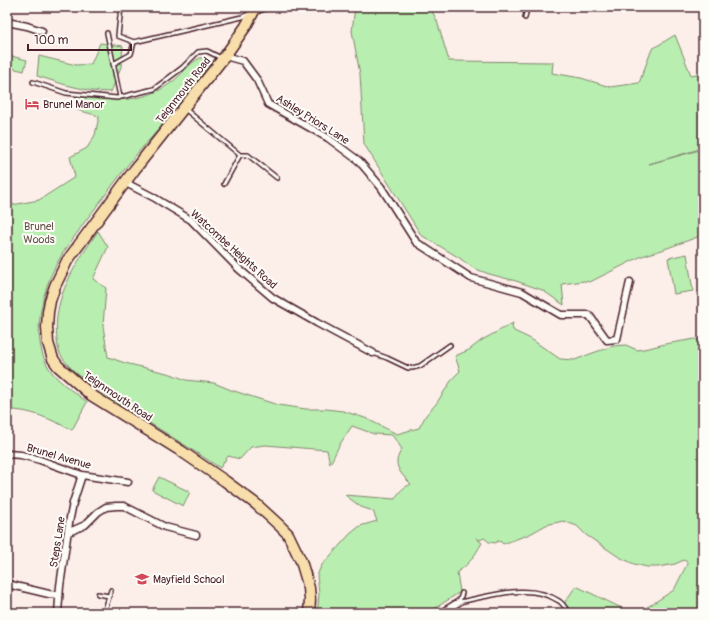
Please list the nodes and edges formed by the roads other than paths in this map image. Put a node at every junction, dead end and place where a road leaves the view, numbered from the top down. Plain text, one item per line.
1 (121, 7) edge
2 (266, 7) edge
3 (528, 7) edge
4 (255, 9) edge
5 (525, 18) dead end
6 (7, 22) edge
7 (42, 31) dead end
8 (107, 33) dead end
9 (134, 42) junction
10 (224, 57) junction
11 (114, 64) junction
12 (33, 82) dead end
13 (120, 97) junction
14 (184, 108) junction
15 (240, 155) junction
16 (277, 178) dead end
17 (124, 182) junction
18 (224, 184) dead end
19 (630, 282) dead end
20 (450, 345) dead end
21 (373, 353) joint
22 (7, 454) edge
23 (82, 474) junction
24 (128, 482) dead end
25 (69, 532) junction
26 (196, 535) dead end
27 (7, 584) edge
28 (111, 590) dead end
29 (462, 593) dead end
30 (98, 594) dead end
31 (59, 595) junction
32 (109, 596) junction
33 (459, 602) junction
34 (58, 613) edge
35 (104, 613) edge
36 (309, 613) edge
37 (442, 613) edge
38 (569, 613) edge

1 - 9 lane
2 - 4 street
3 - 5 lane
4 - 9 lane
4 - 10 main road, Teignmouth Road
6 - 7 street
8 - 11 lane
9 - 11 lane
10 - 13 lane
10 - 14 main road, Teignmouth Road
10 - 19 street, Ashley Priors Lane
11 - 13 lane
12 - 13 lane
14 - 15 lane
14 - 17 main road, Teignmouth Road
15 - 16 lane
15 - 18 lane
17 - 21 street, Watcombe Heights Road
17 - 36 main road, Teignmouth Road
20 - 21 lane
22 - 23 street, Brunel Avenue
23 - 24 street, Brunel Avenue
23 - 25 street, Steps Lane
25 - 26 street
25 - 31 street, Steps Lane
27 - 31 street
28 - 32 lane
29 - 33 lane
30 - 32 lane
31 - 34 street, Steps Lane
32 - 35 lane
33 - 37 street
33 - 38 lane

